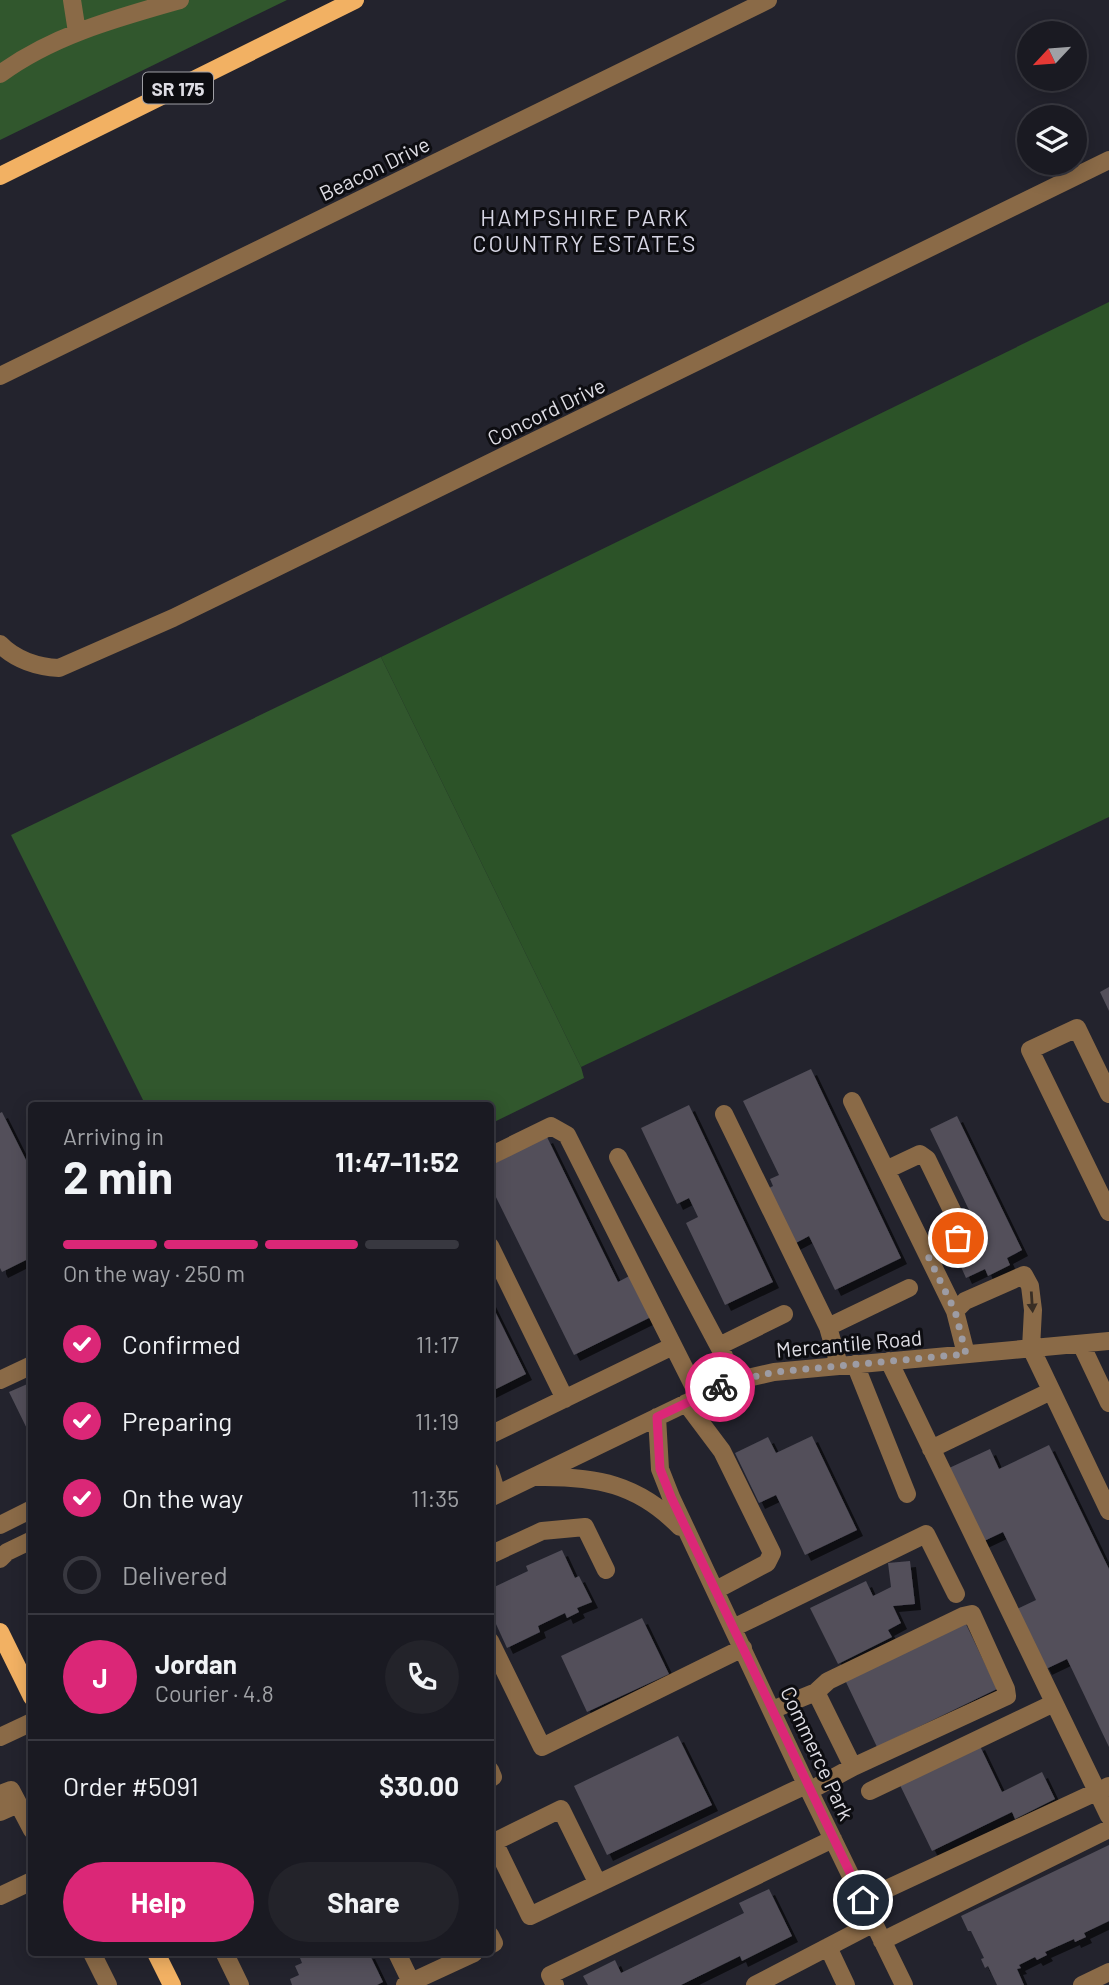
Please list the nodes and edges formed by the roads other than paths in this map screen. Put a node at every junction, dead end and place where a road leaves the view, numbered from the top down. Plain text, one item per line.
1 (72, 0) edge
2 (180, 0) edge
3 (355, 0) edge
4 (768, 0) edge
5 (77, 32) junction
6 (0, 74) edge
7 (1109, 160) edge
8 (0, 176) edge
9 (0, 376) edge
10 (0, 644) edge
11 (1109, 1094) edge
12 (852, 1101) dead end
13 (724, 1114) dead end
14 (494, 1155) edge
15 (618, 1157) dead end
16 (886, 1170) junction
17 (1109, 1212) edge
18 (494, 1254) edge
19 (927, 1254) junction
20 (909, 1289) dead end
21 (960, 1306) junction
22 (784, 1314) dead end
23 (828, 1327) junction
24 (1109, 1341) edge
25 (1081, 1344) junction
26 (673, 1346) junction
27 (719, 1346) junction
28 (1031, 1349) junction
29 (966, 1354) junction
30 (889, 1361) junction
31 (847, 1365) junction
32 (28, 1367) edge
33 (0, 1380) edge
34 (730, 1382) junction
35 (1051, 1391) junction
36 (565, 1399) junction
37 (692, 1400) junction
38 (1109, 1403) edge
39 (657, 1417) junction
40 (494, 1433) edge
41 (931, 1449) junction
42 (532, 1477) junction
43 (907, 1494) dead end
44 (494, 1496) edge
45 (28, 1511) edge
46 (1109, 1511) edge
47 (0, 1525) edge
48 (692, 1540) junction
49 (28, 1547) edge
50 (494, 1553) edge
51 (0, 1559) edge
52 (606, 1570) dead end
53 (716, 1590) junction
54 (957, 1594) dead end
55 (733, 1628) junction
56 (0, 1632) edge
57 (743, 1648) junction
58 (494, 1650) edge
59 (28, 1689) edge
60 (816, 1692) junction
61 (1054, 1703) junction
62 (772, 1710) junction
63 (28, 1724) edge
64 (0, 1737) edge
65 (853, 1767) junction
66 (808, 1788) junction
67 (1103, 1789) edge
68 (870, 1791) dead end
69 (0, 1794) edge
70 (18, 1804) junction
71 (0, 1812) edge
72 (1109, 1816) edge
73 (28, 1823) edge
74 (1109, 1829) edge
75 (833, 1839) junction
76 (28, 1883) edge
77 (598, 1884) junction
78 (0, 1896) edge
79 (863, 1900) junction
80 (874, 1923) junction
81 (883, 1941) junction
82 (828, 1948) junction
83 (94, 1956) edge
84 (160, 1956) edge
85 (227, 1956) edge
86 (398, 1956) edge
87 (468, 1956) edge
88 (1109, 1972) edge
89 (408, 1984) edge
90 (108, 1985) edge
91 (172, 1985) edge
92 (240, 1985) edge
93 (555, 1985) edge
94 (755, 1985) edge
95 (846, 1985) edge
96 (904, 1985) edge
97 (1082, 1985) edge

1 - 5 street
2 - 5 street
3 - 8 main road, SR 175
4 - 9 street, Beacon Drive
5 - 6 street
7 - 10 street, Concord Drive
11 - 17 street
12 - 16 street
13 - 23 street
14 - 26 street
15 - 27 street
16 - 19 street
16 - 19 street
18 - 36 street
19 - 21 street
20 - 23 street
21 -> 28 street
21 - 29 street
22 - 27 street
23 - 31 street
24 - 25 street, Mercantile Road
25 - 28 street, Mercantile Road
25 - 38 street
26 - 36 street
26 - 37 street
27 - 34 street
28 - 29 street, Mercantile Road
28 - 35 street
29 - 30 street, Mercantile Road
30 - 31 street, Mercantile Road
30 - 41 street
31 - 34 street, Mercantile Road
31 - 43 street
32 - 33 street
34 - 37 street, Mercantile Road
35 - 41 street
35 - 46 street
36 - 40 street
37 - 39 street, Mercantile Road
37 - 53 street
39 - 42 street, Mercantile Road
39 - 48 street, Commerce Park
41 - 61 street
42 - 44 street, Commerce Park
42 - 48 street, Commerce Park
45 - 47 street
48 - 53 street, Commerce Park
49 - 51 street
50 - 52 street
53 - 55 street, Commerce Park
54 - 55 street
55 - 57 street, Commerce Park
56 - 59 main road
57 - 58 street
57 - 62 street, Commerce Park
60 - 62 street
60 - 65 street
60 - 65 street
61 - 67 street
61 - 68 street
62 - 66 street, Commerce Park
63 - 64 street
65 - 66 street
66 - 75 street, Commerce Park
66 - 77 street
67 - 72 street
67 - 79 street
69 - 70 street
70 - 71 street
70 - 73 street
74 - 81 street
75 - 79 street, Commerce Park
75 - 93 street
76 - 78 street
77 - 77 street
79 - 80 street, Commerce Park
80 - 81 street, Commerce Park
80 - 82 street
81 - 96 street, Commerce Park
82 - 94 street
82 - 95 street
83 - 90 street
84 - 91 main road
85 - 92 street
86 - 89 street
87 - 89 street
88 - 97 street

